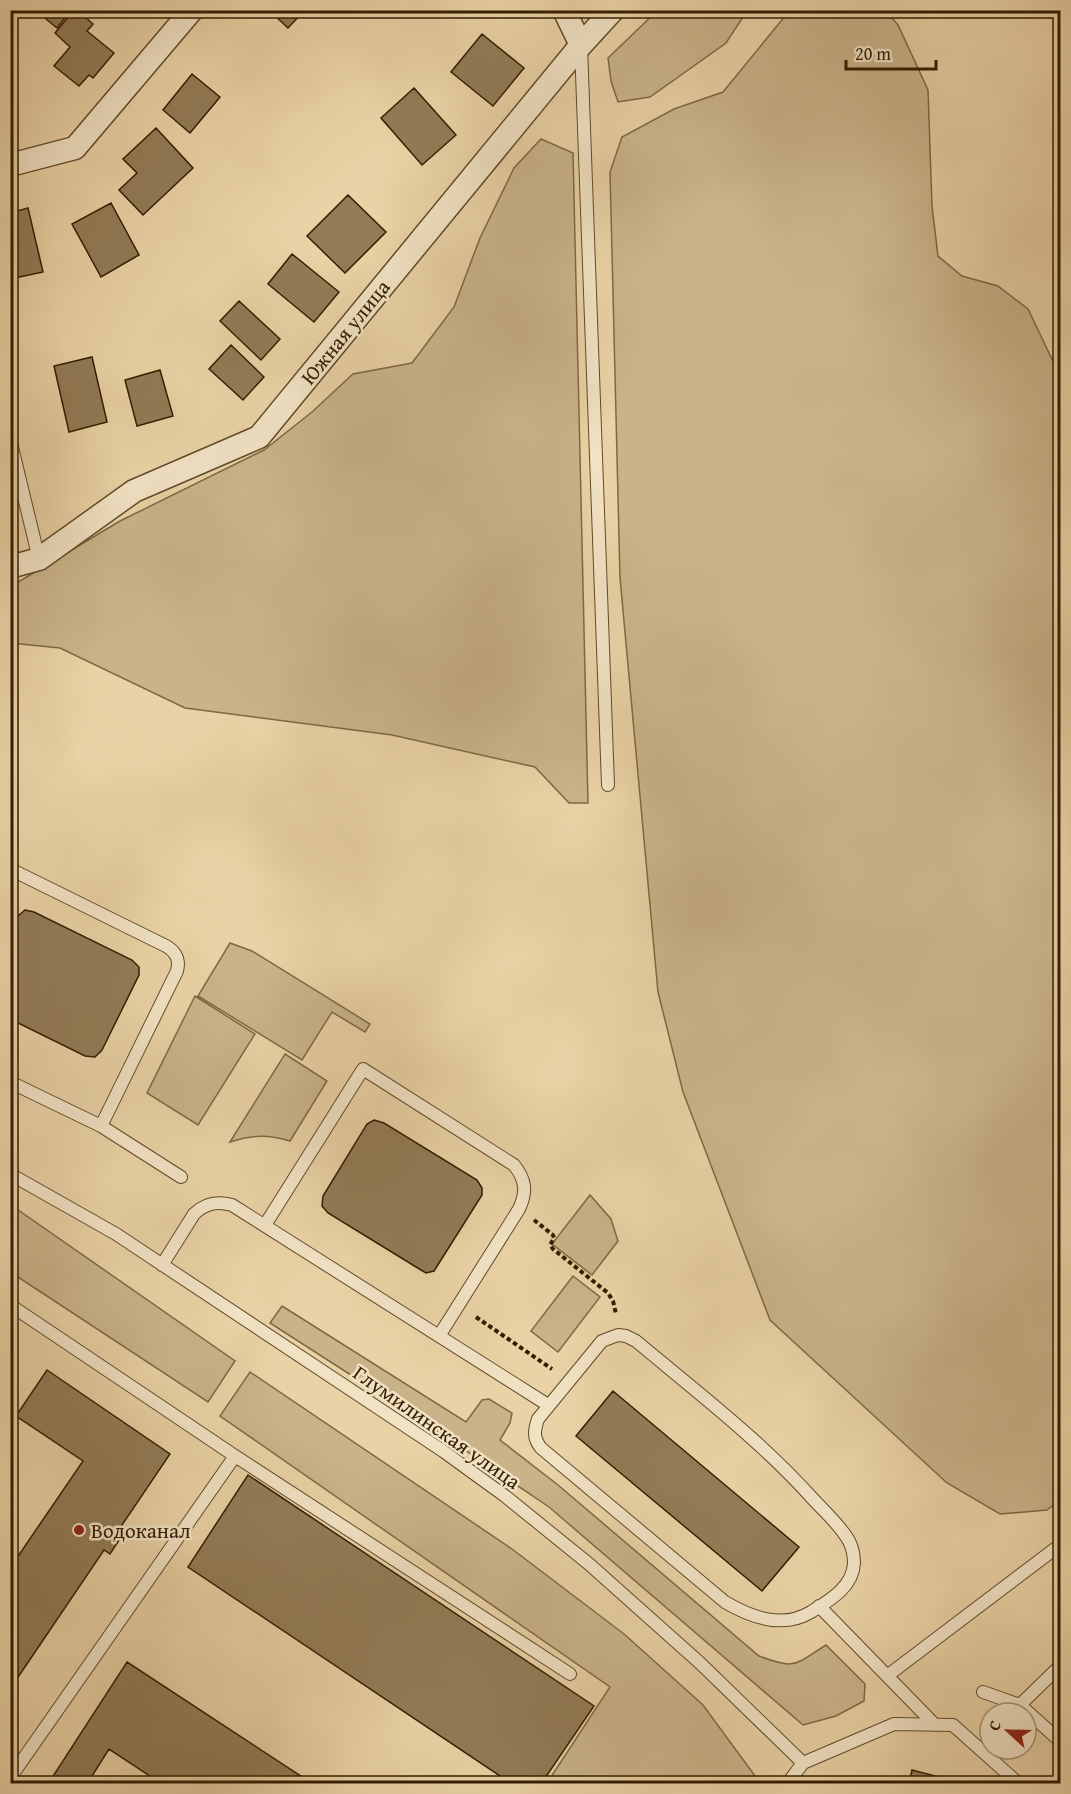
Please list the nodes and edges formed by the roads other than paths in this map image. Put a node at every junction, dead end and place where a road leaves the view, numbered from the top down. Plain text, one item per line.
1 (192, 10) edge
2 (564, 10) edge
3 (613, 10) edge
4 (581, 45) junction
5 (10, 165) edge
6 (10, 439) edge
7 (39, 559) junction
8 (10, 567) edge
9 (608, 785) dead end
10 (10, 869) edge
11 (10, 1082) edge
12 (101, 1126) junction
13 (10, 1174) edge
14 (181, 1176) dead end
15 (265, 1225) junction
16 (162, 1265) junction
17 (10, 1305) edge
18 (439, 1336) junction
19 (548, 1405) junction
20 (235, 1456) junction
21 (1060, 1545) edge
22 (819, 1606) junction
23 (1060, 1666) edge
24 (570, 1674) dead end
25 (887, 1676) junction
26 (983, 1692) dead end
27 (1009, 1701) edge
28 (1024, 1701) edge
29 (1038, 1721) edge
30 (935, 1725) junction
31 (1060, 1740) edge
32 (803, 1763) junction
33 (10, 1778) edge
34 (1018, 1783) edge
35 (787, 1784) edge

1 - 5 street
2 - 4 street
3 - 4 street, Южная улица
4 - 7 street, Южная улица
4 - 9 lane
6 - 7 lane
7 - 8 street, Южная улица
10 - 12 lane
11 - 12 lane
12 - 14 lane
13 - 16 lane, Глумилинская улица
15 - 16 lane
15 - 18 lane
15 - 18 lane
16 - 32 lane, Глумилинская улица
17 - 20 lane
18 - 19 lane
19 - 22 lane
19 - 22 lane
20 - 24 lane
20 - 33 lane
21 - 25 lane
22 - 25 lane
23 - 28 lane
25 - 30 lane
26 - 27 lane
29 - 31 lane
30 - 32 lane
30 - 34 lane
32 - 35 lane

